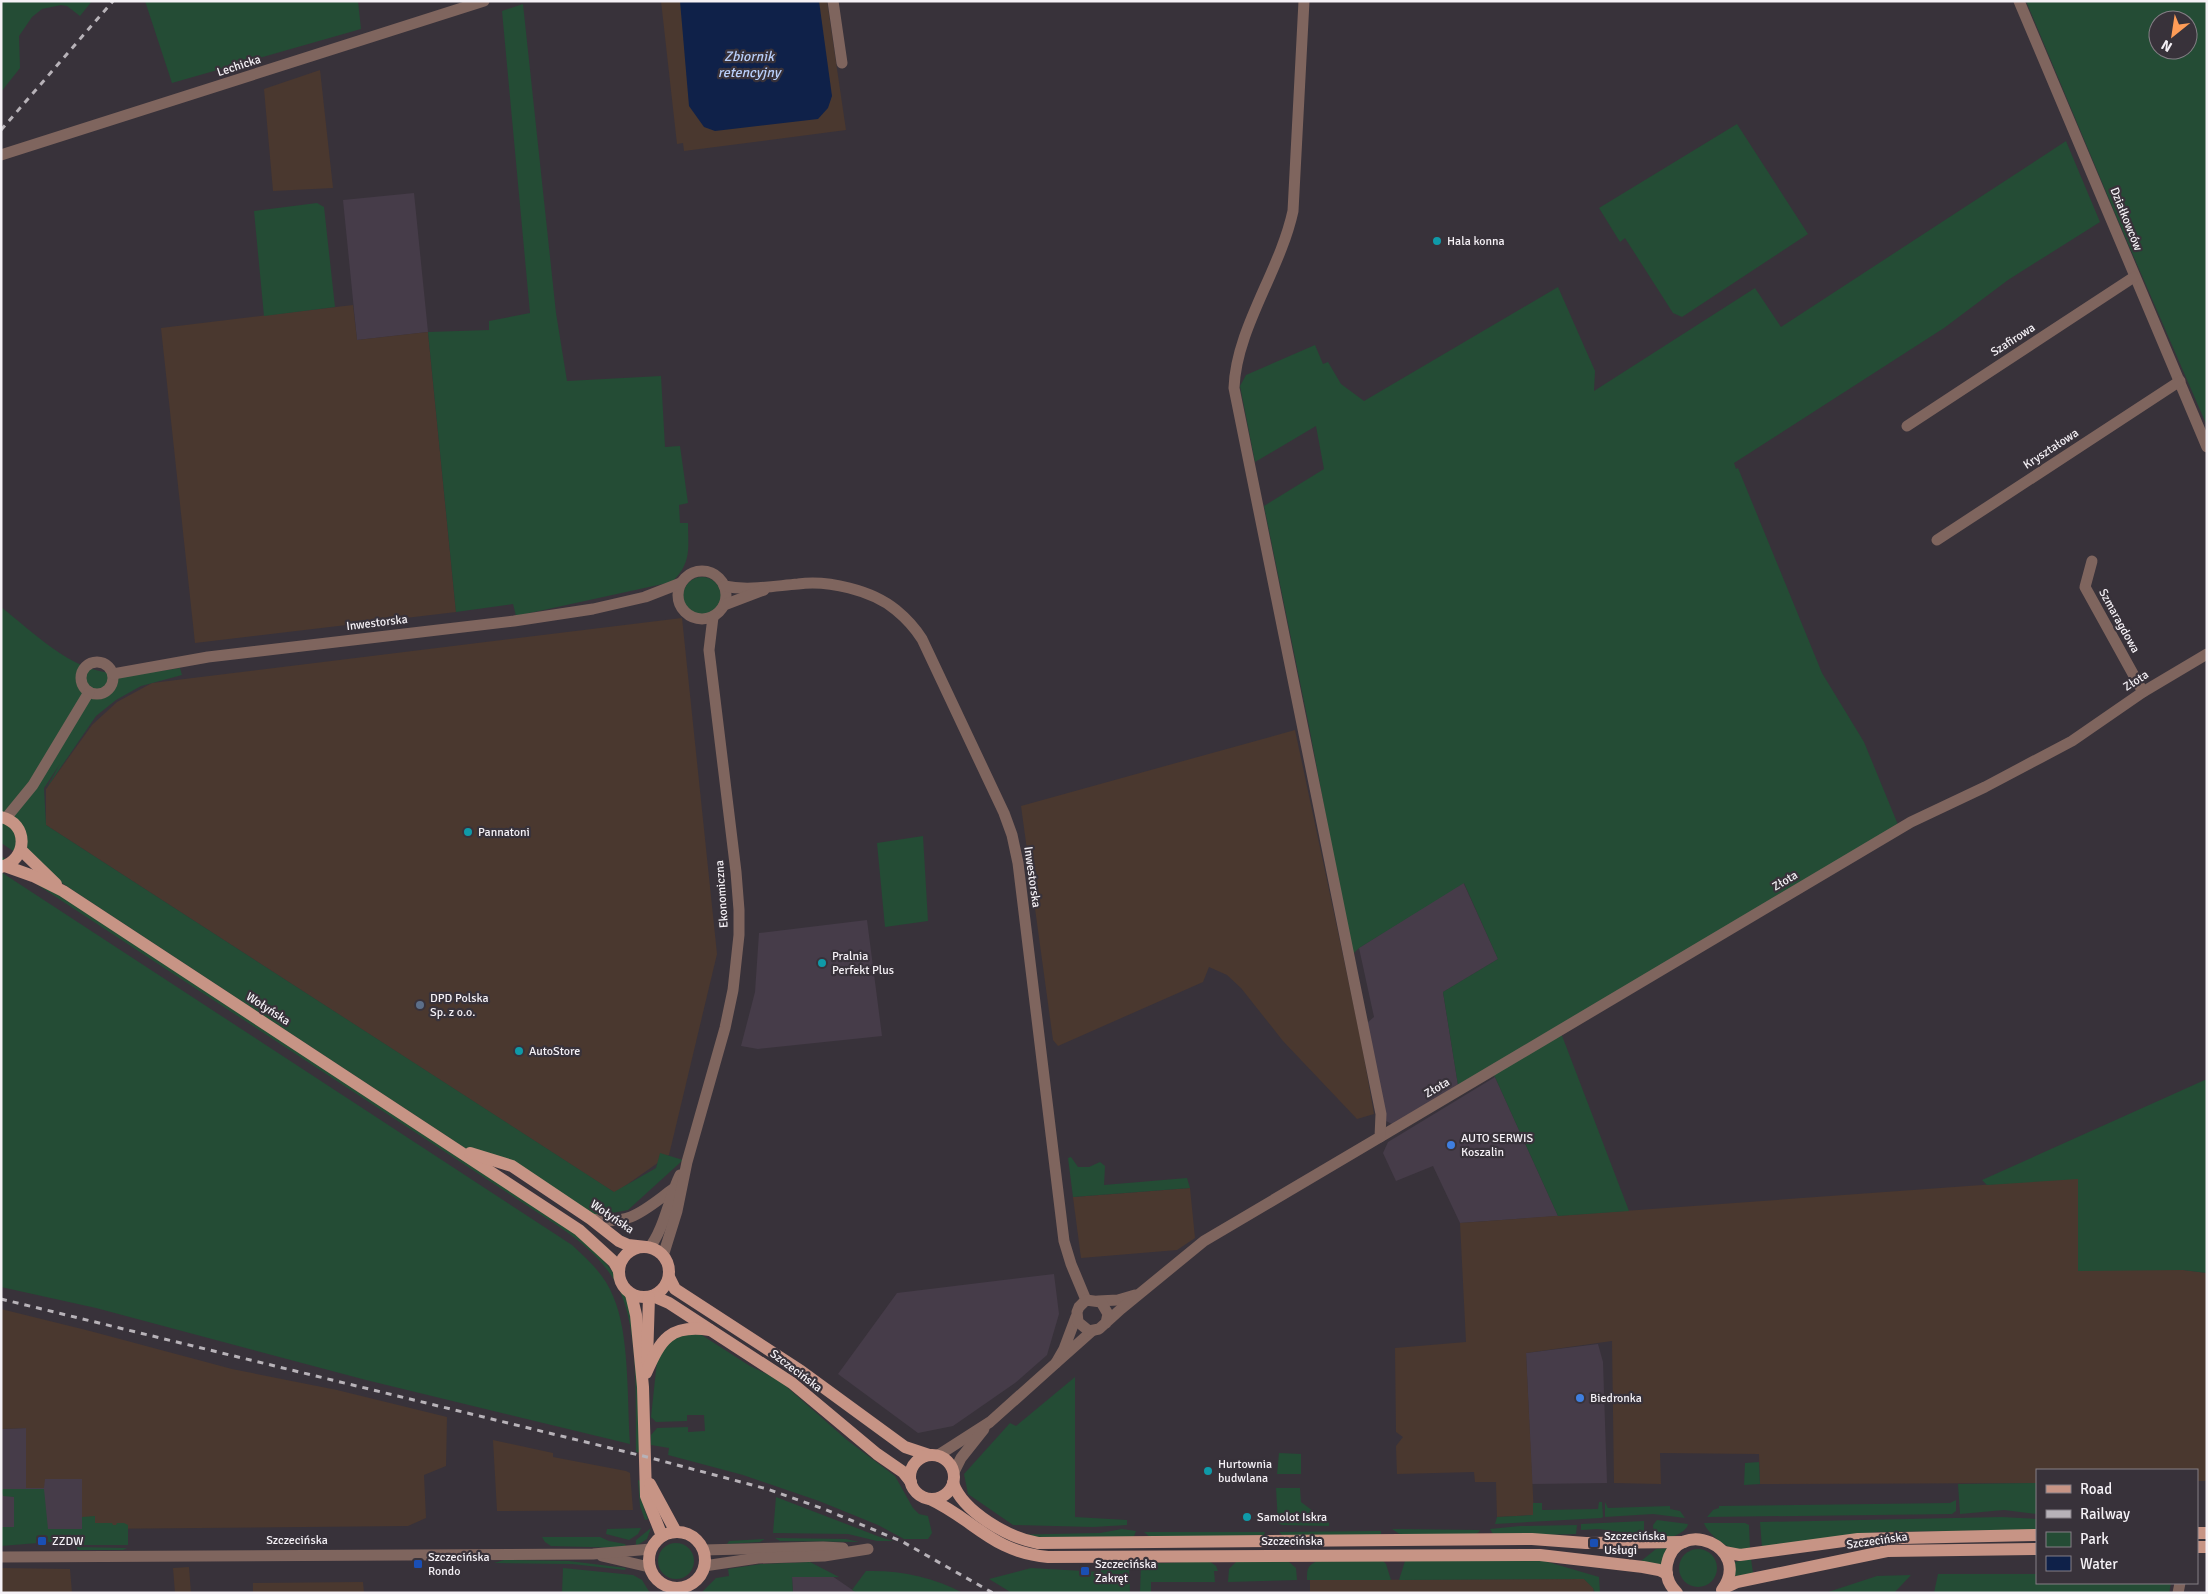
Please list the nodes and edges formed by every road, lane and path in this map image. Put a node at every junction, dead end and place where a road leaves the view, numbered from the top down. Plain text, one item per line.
1 (484, 1) edge
2 (833, 1) edge
3 (1304, 1) edge
4 (2019, 1) edge
5 (842, 63) dead end
6 (1, 155) edge
7 (2134, 277) junction
8 (2180, 381) junction
9 (1907, 426) dead end
10 (2207, 447) edge
11 (1937, 540) dead end
12 (2092, 561) dead end
13 (681, 583) junction
14 (724, 586) junction
15 (773, 587) junction
16 (645, 597) junction
17 (678, 601) junction
18 (724, 605) junction
19 (713, 617) junction
20 (696, 619) junction
21 (709, 650) junction
22 (2207, 654) edge
23 (112, 674) junction
24 (89, 692) junction
25 (2143, 692) junction
26 (8, 820) edge
27 (21, 850) junction
28 (3, 867) edge
29 (63, 891) junction
30 (1380, 1137) junction
31 (458, 1150) junction
32 (687, 1162) junction
33 (673, 1189) junction
34 (591, 1219) junction
35 (648, 1248) junction
36 (663, 1256) junction
37 (619, 1271) junction
38 (669, 1277) junction
39 (631, 1294) junction
40 (1139, 1294) junction
41 (651, 1297) junction
42 (1092, 1300) junction
43 (1076, 1317) junction
44 (1106, 1323) junction
45 (1092, 1331) junction
46 (715, 1332) junction
47 (1056, 1363) junction
48 (646, 1373) junction
49 (644, 1387) junction
50 (990, 1422) junction
51 (933, 1456) junction
52 (647, 1477) junction
53 (954, 1477) junction
54 (911, 1482) junction
55 (930, 1499) junction
56 (676, 1532) junction
57 (2036, 1535) edge
58 (662, 1536) junction
59 (1684, 1542) junction
60 (651, 1549) junction
61 (2036, 1549) edge
62 (703, 1550) junction
63 (1724, 1552) junction
64 (593, 1554) junction
65 (1, 1557) edge
66 (704, 1566) junction
67 (649, 1567) junction
68 (1671, 1586) edge
69 (669, 1590) edge
70 (686, 1590) edge
71 (1722, 1590) edge

1 - 6 street, Lechicka
2 - 5 street
3 - 30 street
4 - 7 street, Działkowców
7 - 8 street, Działkowców
7 - 9 street, Szafirowa
8 - 10 street, Działkowców
8 - 11 street, Kryształowa
12 - 25 street, Szmaragdowa
13 - 14 street
13 - 16 street, Inwestorska
13 - 17 street
14 - 15 street, Inwestorska
14 - 18 street
15 - 18 street, Inwestorska
15 - 42 street, Inwestorska
16 - 17 street, Inwestorska
16 - 23 street, Inwestorska
17 - 20 street
18 - 19 street
19 - 20 street
19 - 21 street, Ekonomiczna
20 - 21 street, Ekonomiczna
21 - 32 street, Ekonomiczna
22 - 25 street, Złota
23 - 24 street
23 - 24 street
24 - 26 street
25 - 30 street, Złota
26 - 27 main road
27 - 28 main road
27 - 29 main road, Wołyńska
28 - 29 main road, Wołyńska
29 - 31 main road, Wołyńska
30 - 40 street, Złota
31 - 34 main road, Wołyńska
31 - 37 main road, Wołyńska
32 - 33 street, Ekonomiczna
32 - 36 street, Ekonomiczna
33 - 34 street
33 - 35 street, Ekonomiczna
34 - 35 main road, Wołyńska
35 - 36 main road
35 - 37 main road
36 - 38 main road
37 - 39 main road
38 - 41 main road
38 - 51 main road, Szczecińska
39 - 41 main road
39 - 49 main road
40 - 42 street
40 - 44 street, Złota
41 - 46 main road, Szczecińska
41 - 48 main road
42 - 43 street
42 - 44 street
43 - 45 street
43 - 47 street
44 - 45 street
45 - 47 street
46 - 48 main road
46 - 54 main road, Szczecińska
47 - 50 street
48 - 49 main road
49 - 52 main road
50 - 51 street
50 - 53 street
51 - 53 main road
51 - 54 main road
52 - 56 main road
52 - 58 main road
53 - 55 main road
53 - 59 main road, Szczecińska
54 - 55 main road
55 - 68 main road, Szczecińska
56 - 58 main road
56 - 62 main road
57 - 63 main road, Szczecińska
58 - 60 main road
59 - 63 main road, Szczecińska
59 - 68 main road
60 - 64 street, Szczecińska
60 - 67 main road
61 - 71 main road, Szczecińska
62 - 66 main road
62 - 66 street
63 - 71 main road
64 - 65 street, Szczecińska
64 - 67 street, Szczecińska
66 - 70 main road
67 - 69 main road
69 - 70 main road

